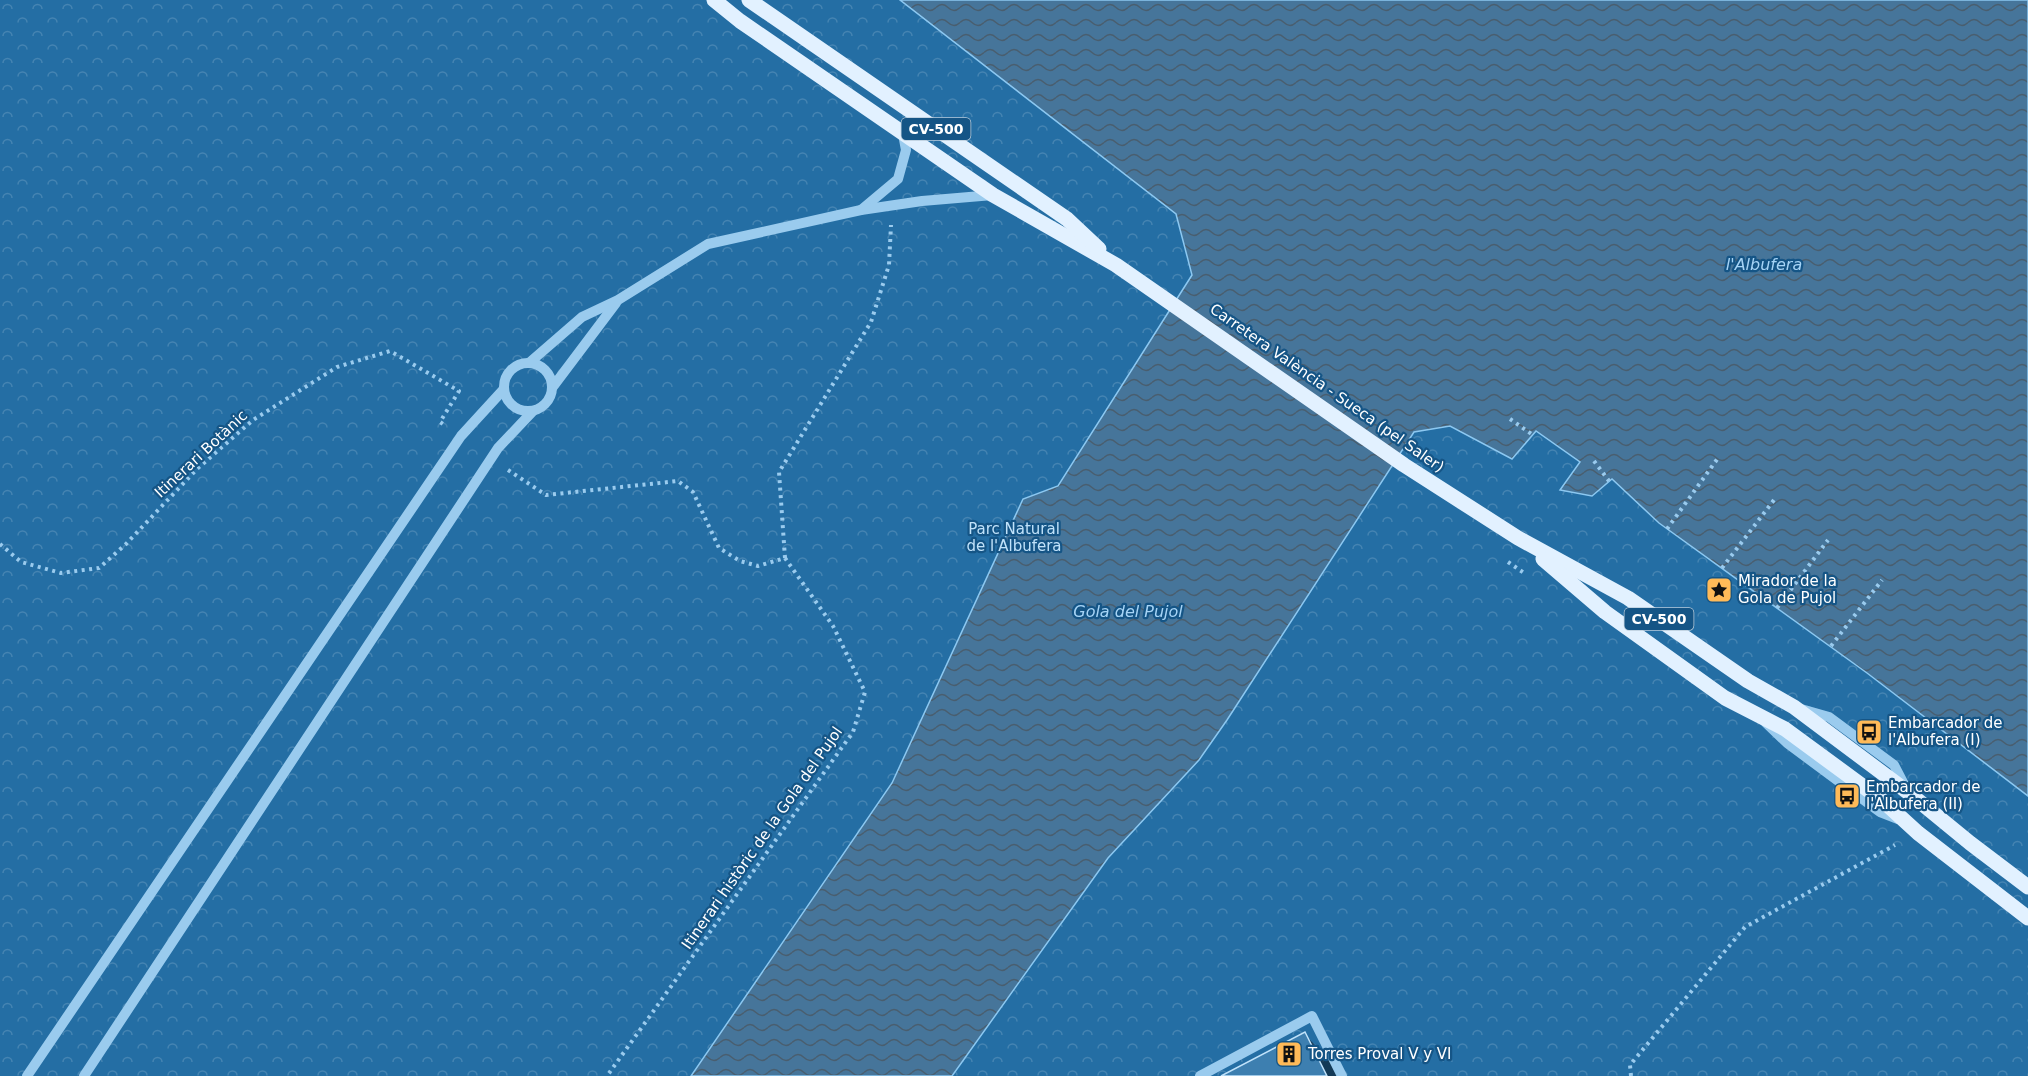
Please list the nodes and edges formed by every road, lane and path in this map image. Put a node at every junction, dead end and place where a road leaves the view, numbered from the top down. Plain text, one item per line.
1 (714, 0) edge
2 (749, 0) edge
3 (903, 134) junction
4 (993, 195) junction
5 (861, 210) junction
6 (891, 219) dead end
7 (1116, 265) junction
8 (618, 300) junction
9 (529, 363) junction
10 (552, 388) junction
11 (504, 389) junction
12 (533, 411) junction
13 (1510, 418) dead end
14 (1533, 435) dead end
15 (461, 436) junction
16 (1718, 458) dead end
17 (491, 459) junction
18 (1594, 461) dead end
19 (1609, 481) dead end
20 (1774, 500) dead end
21 (1666, 529) dead end
22 (1518, 538) junction
23 (1828, 540) dead end
24 (0, 544) edge
25 (785, 558) junction
26 (1722, 568) dead end
27 (1882, 580) dead end
28 (1777, 608) dead end
29 (1831, 646) dead end
30 (1912, 827) junction
31 (2028, 887) edge
32 (2028, 918) edge
33 (27, 1076) edge
34 (84, 1076) edge
35 (607, 1076) edge
36 (1200, 1076) edge
37 (1342, 1076) edge
38 (1631, 1076) edge

1 - 3 main road, Carretera València - Sueca (pel Saler) / CV-500
2 - 7 main road, Carretera València - Sueca (pel Saler) / CV-500
3 - 4 main road, Carretera València - Sueca (pel Saler) / CV-500
3 - 5 street
4 - 5 street
4 - 7 main road, Carretera València - Sueca (pel Saler) / CV-500
5 - 8 street
6 - 25 path
7 - 22 main road, Carretera València - Sueca (pel Saler) / CV-500
8 - 9 street
8 - 10 street
9 - 10 street
9 - 11 street
10 - 12 street
11 - 12 street
11 - 15 street
12 - 17 street
13 - 14 path
15 - 24 path, Itinerari Botànic
15 - 33 street
16 - 21 path
17 - 25 path
17 - 34 street
18 - 19 path
20 - 26 path
22 - 30 main road, Carretera València - Sueca (pel Saler) / CV-500
22 - 31 main road, Carretera València - Sueca (pel Saler) / CV-500
23 - 28 path
25 - 35 path, Itinerari històric de la Gola del Pujol
27 - 29 path
30 - 32 main road, Carretera València - Sueca (pel Saler) / CV-500
30 - 38 path
36 - 37 street

